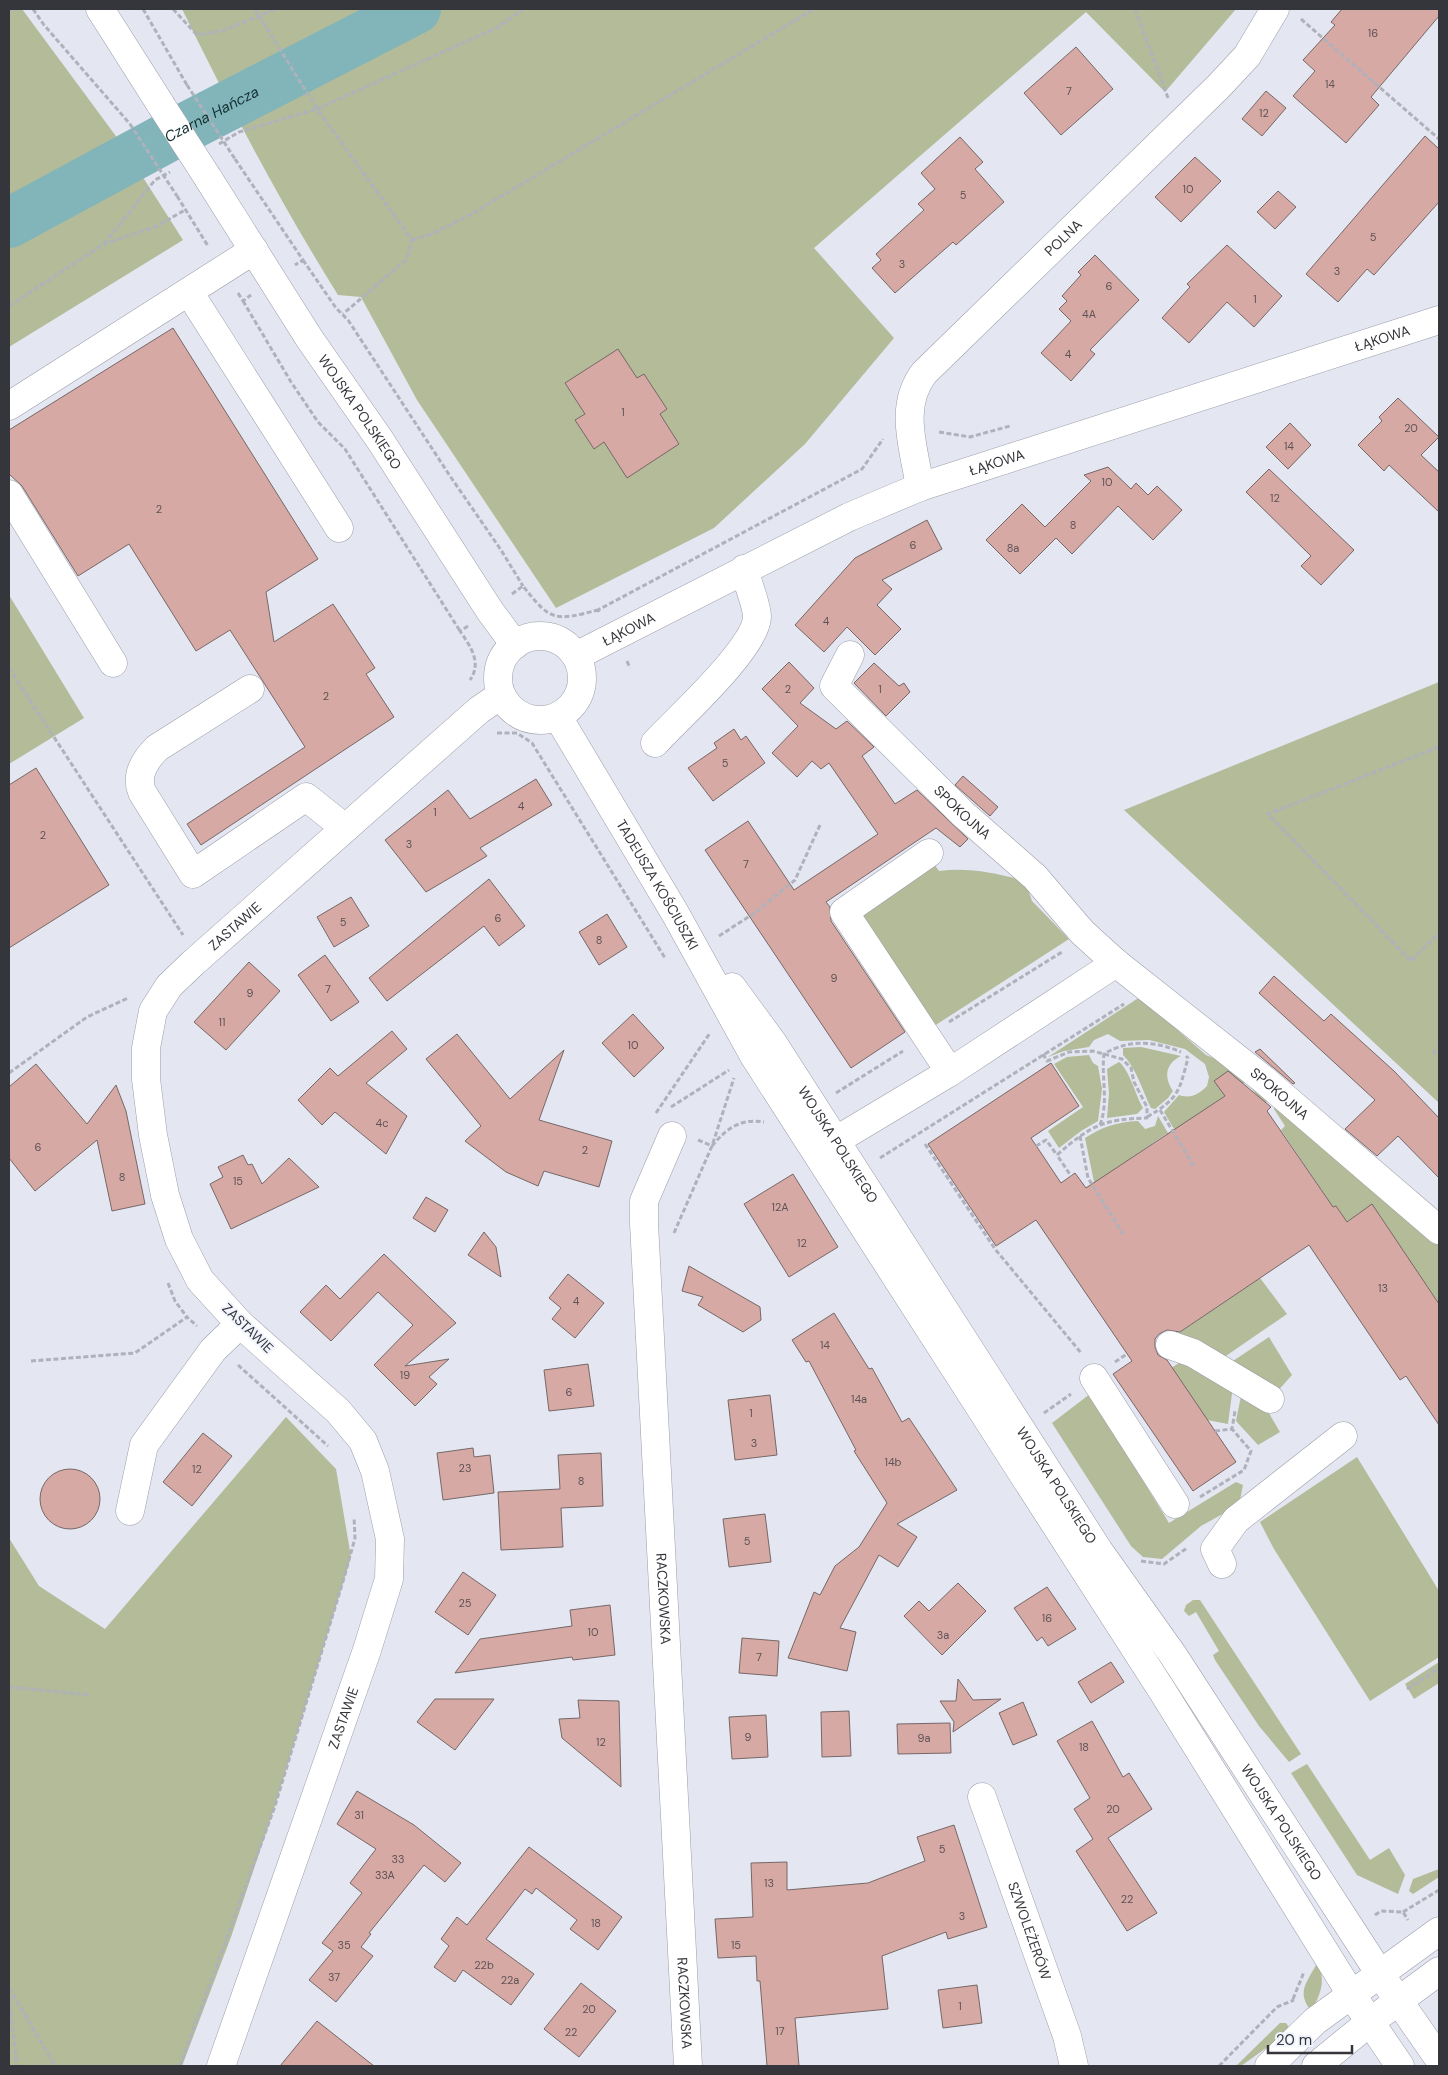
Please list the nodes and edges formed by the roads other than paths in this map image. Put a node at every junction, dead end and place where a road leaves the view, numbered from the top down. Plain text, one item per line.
1 (100, 9) edge
2 (1286, 12) edge
3 (254, 250) junction
4 (189, 292) junction
5 (1439, 320) edge
6 (9, 406) edge
7 (920, 487) junction
8 (9, 494) edge
9 (339, 528) dead end
10 (744, 569) junction
11 (515, 645) junction
12 (850, 655) dead end
13 (576, 656) junction
14 (113, 663) dead end
15 (250, 690) dead end
16 (501, 694) junction
17 (558, 717) junction
18 (655, 743) dead end
19 (345, 828) junction
20 (929, 853) dead end
21 (675, 912) junction
22 (1116, 963) junction
23 (754, 1056) joint
24 (950, 1072) junction
25 (672, 1131) road end
26 (835, 1141) junction
27 (1439, 1230) edge
28 (240, 1324) junction
29 (1170, 1344) dead end
30 (1089, 1367) road end
31 (1270, 1399) dead end
32 (1343, 1436) dead end
33 (1175, 1504) road end
34 (130, 1511) dead end
35 (1222, 1564) dead end
36 (982, 1797) dead end
37 (1439, 1931) edge
38 (1439, 1972) edge
39 (1380, 1974) junction
40 (1351, 1994) junction
41 (1399, 2002) junction
42 (1370, 2022) junction
43 (1439, 2059) edge
44 (221, 2066) edge
45 (688, 2066) edge
46 (1074, 2066) edge
47 (1269, 2066) edge
48 (1316, 2066) edge
49 (1400, 2066) edge

1 - 3 street, WOJSKA POLSKIEGO, bridge
2 - 7 street, POLNA
3 - 4 street
3 - 11 street, WOJSKA POLSKIEGO
4 - 6 street
4 - 9 street
5 - 7 street, ŁĄKOWA
7 - 10 street, ŁĄKOWA
8 - 14 street
10 - 13 street, ŁĄKOWA
10 - 18 street
11 - 13 street
11 - 16 street
12 - 22 street, SPOKOJNA
13 - 17 street
15 - 19 street
16 - 17 street
16 - 19 street, ZASTAWIE
17 - 21 street, TADEUSZA KOŚCIUSZKI
19 - 28 street, ZASTAWIE
20 - 24 street
21 - 23 street, TADEUSZA KOŚCIUSZKI
21 - 26 street, WOJSKA POLSKIEGO
22 - 24 street
22 - 27 street, SPOKOJNA
23 - 40 street, WOJSKA POLSKIEGO
24 - 26 street
25 - 45 street, RACZKOWSKA
26 - 39 street, WOJSKA POLSKIEGO
28 - 34 street
28 - 44 street, ZASTAWIE
29 - 31 street
30 - 33 street
32 - 35 street
36 - 46 street, SZWOLEŻERÓW
37 - 39 street
38 - 41 street
39 - 40 street
39 - 41 street, WOJSKA POLSKIEGO
40 - 42 street, WOJSKA POLSKIEGO
40 - 47 street
41 - 42 street
41 - 43 street, WOJSKA POLSKIEGO
42 - 48 street
42 - 49 street, WOJSKA POLSKIEGO

